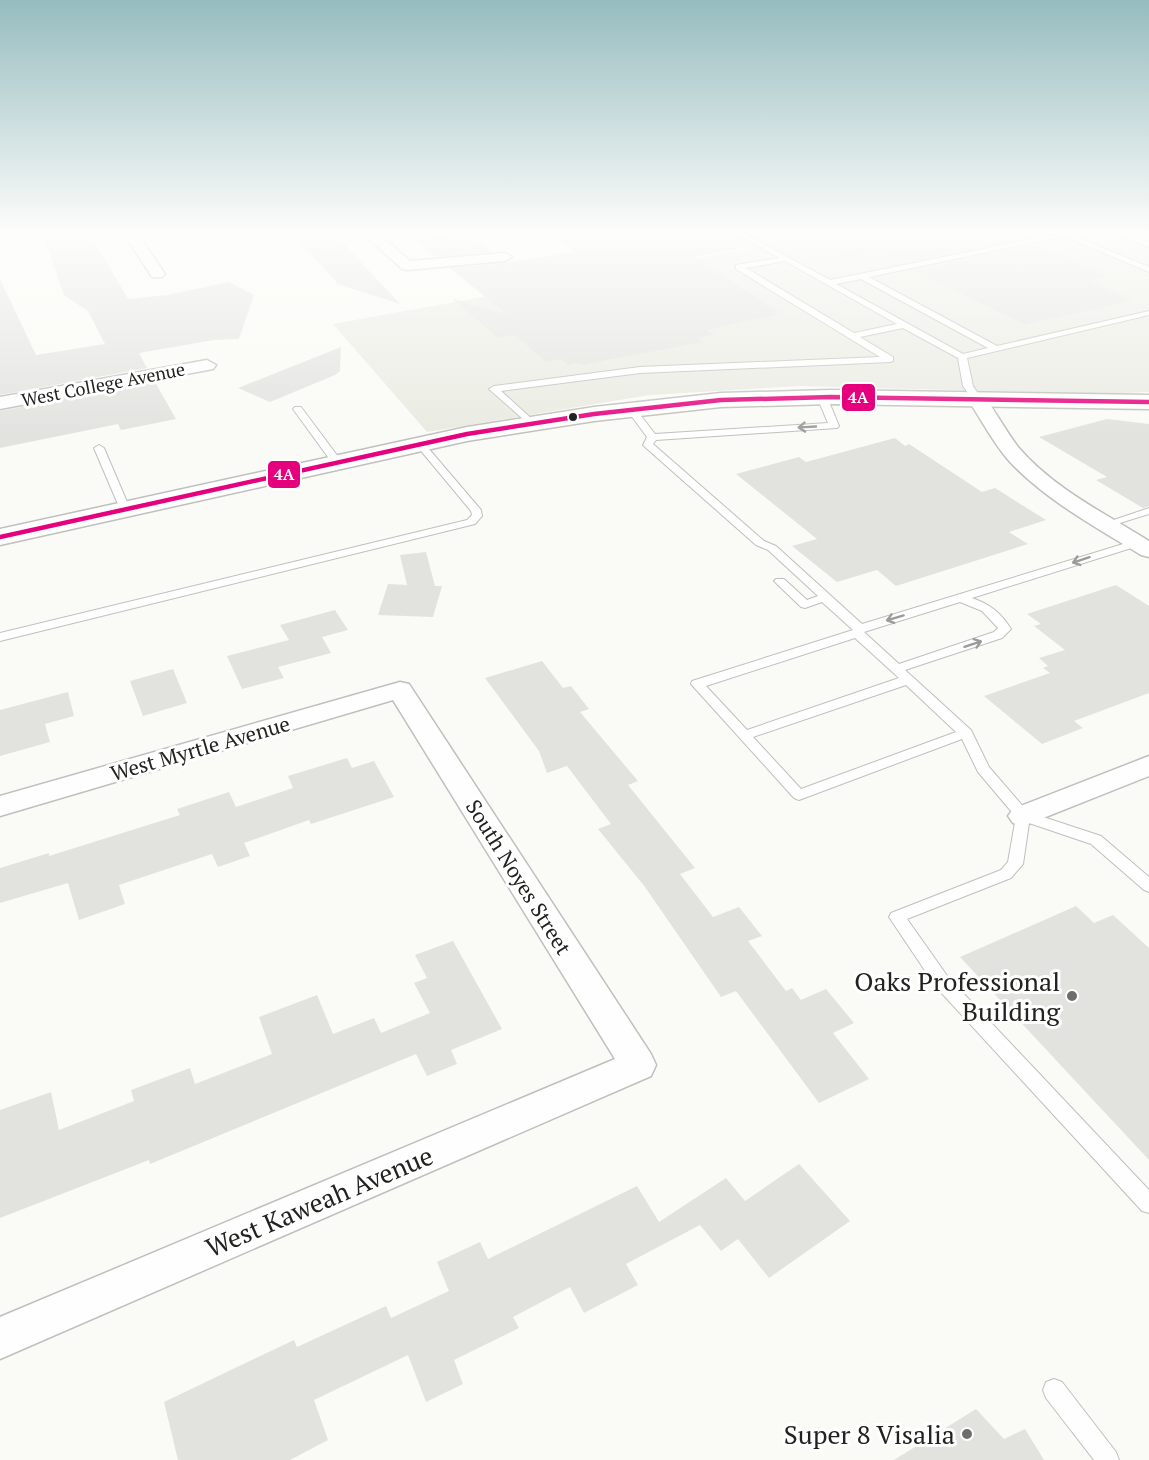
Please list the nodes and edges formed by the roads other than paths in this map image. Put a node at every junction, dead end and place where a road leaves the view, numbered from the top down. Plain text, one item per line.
1 (798, 302) edge
2 (864, 302) edge
3 (910, 302) edge
4 (1149, 313) edge
5 (905, 325) junction
6 (853, 336) junction
7 (996, 349) junction
8 (962, 357) junction
9 (207, 365) dead end
10 (822, 397) junction
11 (978, 400) junction
12 (1149, 402) edge
13 (0, 403) edge
14 (298, 409) dead end
15 (632, 410) junction
16 (531, 423) junction
17 (652, 436) junction
18 (420, 444) junction
19 (99, 447) dead end
20 (337, 462) junction
21 (124, 509) junction
22 (1149, 512) edge
23 (1107, 524) junction
24 (0, 537) edge
25 (1143, 547) edge
26 (780, 581) dead end
27 (824, 598) junction
28 (960, 598) junction
29 (858, 631) junction
30 (0, 637) edge
31 (897, 669) junction
32 (908, 680) junction
33 (400, 690) joint
34 (966, 734) junction
35 (745, 735) junction
36 (1149, 765) edge
37 (0, 806) edge
38 (1023, 816) junction
39 (1149, 886) edge
40 (638, 1065) joint
41 (1149, 1204) edge
42 (0, 1338) edge
43 (1054, 1390) dead end
44 (1108, 1460) edge

1 - 6 lane
2 - 5 lane
3 - 7 lane
4 - 7 lane
5 - 6 lane
5 - 8 lane
6 - 16 lane
7 - 8 lane
8 - 11 lane
9 - 13 street, West College Avenue
10 - 11 street
10 - 15 street
10 -> 17 lane
11 - 12 street
11 - 23 street
14 - 20 lane
15 - 16 street
15 - 17 lane
16 - 18 street
17 - 27 lane
18 - 20 street
18 - 30 lane
19 - 21 lane
20 - 21 street
21 - 24 street
22 - 23 lane
23 - 25 street
25 -> 28 lane
26 - 27 lane
27 - 29 lane
28 -> 29 lane
31 -> 28 lane
29 - 31 lane
29 - 35 lane
31 - 32 lane
32 - 34 lane
32 - 35 lane
33 - 37 street, West Myrtle Avenue
33 - 40 street, South Noyes Street
34 - 35 lane
34 - 38 lane
36 - 38 street
38 - 39 lane
38 - 41 lane
40 - 42 street, West Kaweah Avenue
43 - 44 lane

